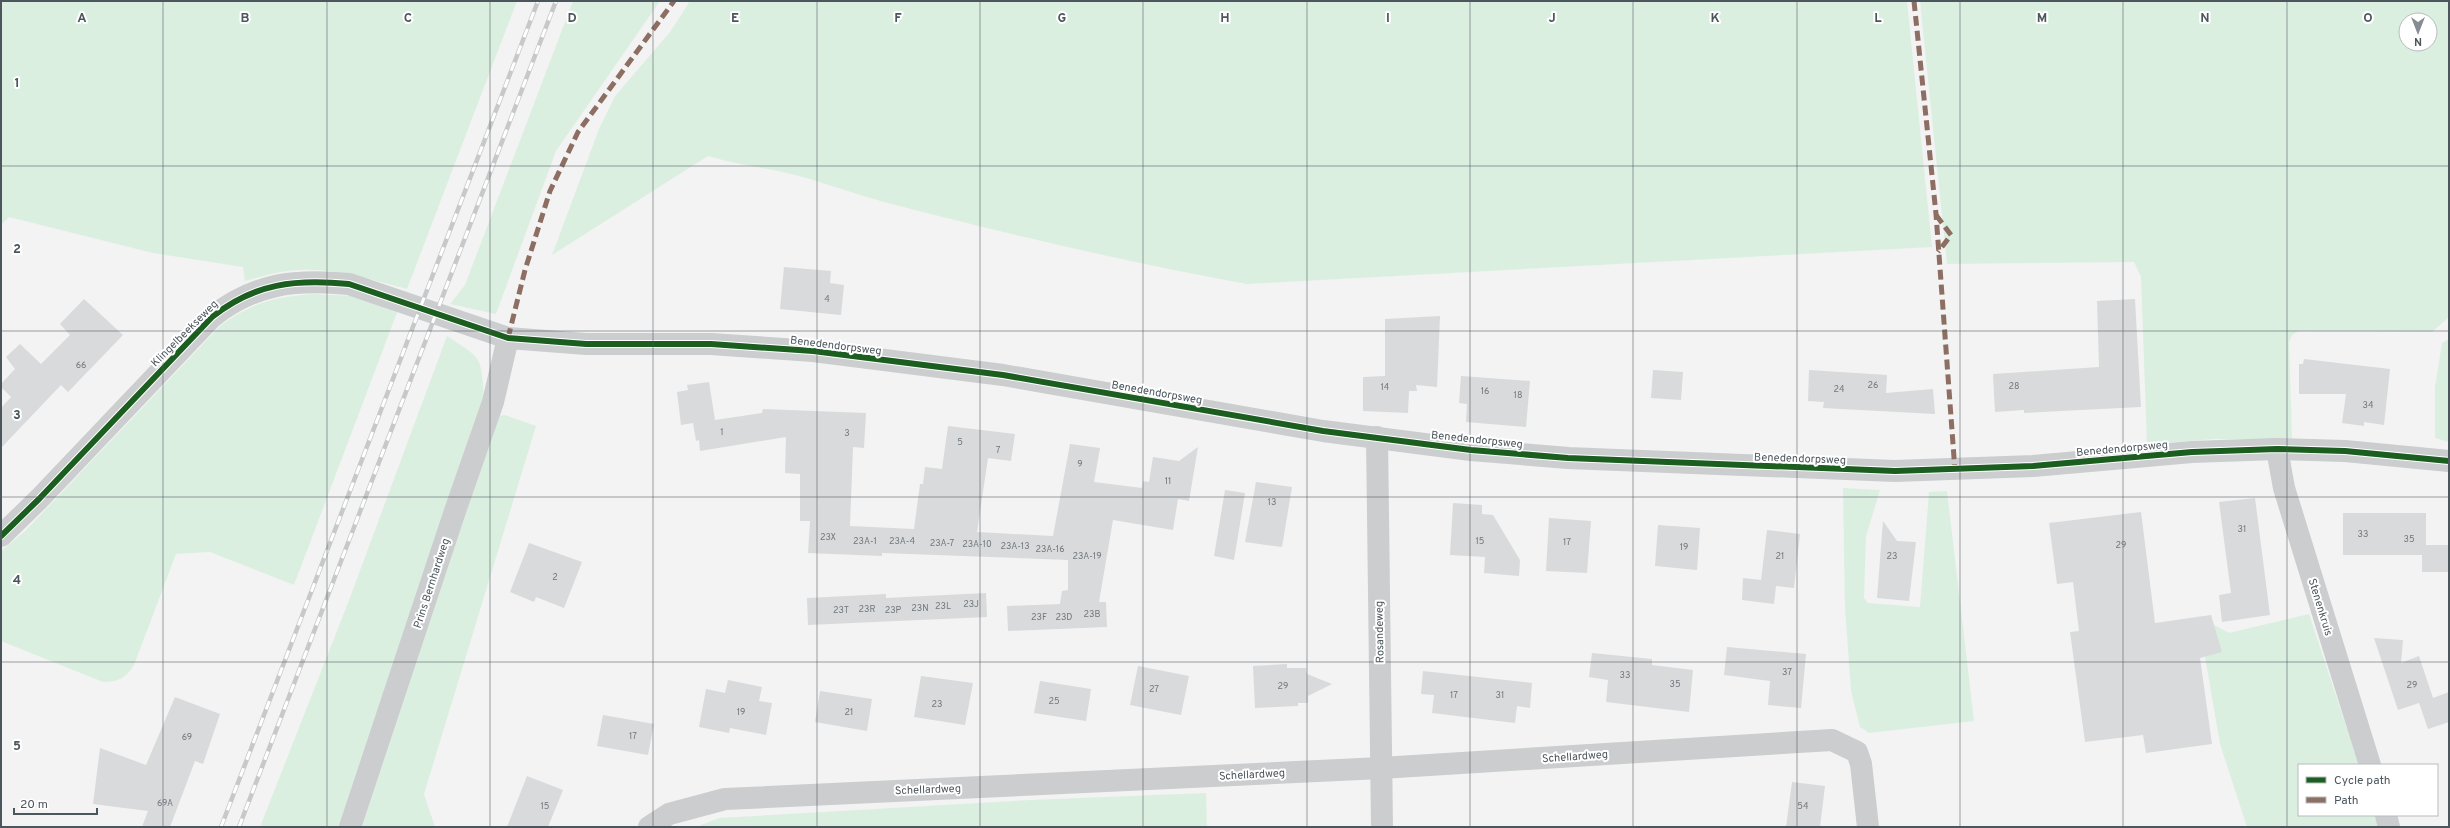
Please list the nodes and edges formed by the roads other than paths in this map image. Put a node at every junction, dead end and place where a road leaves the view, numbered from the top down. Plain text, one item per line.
1 (508, 338) junction
2 (1377, 437) junction
3 (2277, 449) junction
4 (2449, 461) edge
5 (1, 536) edge
6 (2370, 764) edge
7 (1381, 768) junction
8 (2386, 816) edge
9 (350, 827) edge
10 (649, 827) edge
11 (1382, 827) edge
12 (1868, 827) edge
13 (2389, 827) edge

1 - 2 street, Benedendorpsweg
1 - 5 street, Klingelbeekseweg
1 - 9 street, Prins Bernhardweg
2 - 3 street, Benedendorpsweg
2 - 7 street, Rosandeweg
3 - 4 street, Benedendorpsweg
3 - 6 street, Stenenkruis
7 - 10 street, Schellardweg
7 - 11 street, Rosandeweg
7 - 12 street, Schellardweg
8 - 13 street

